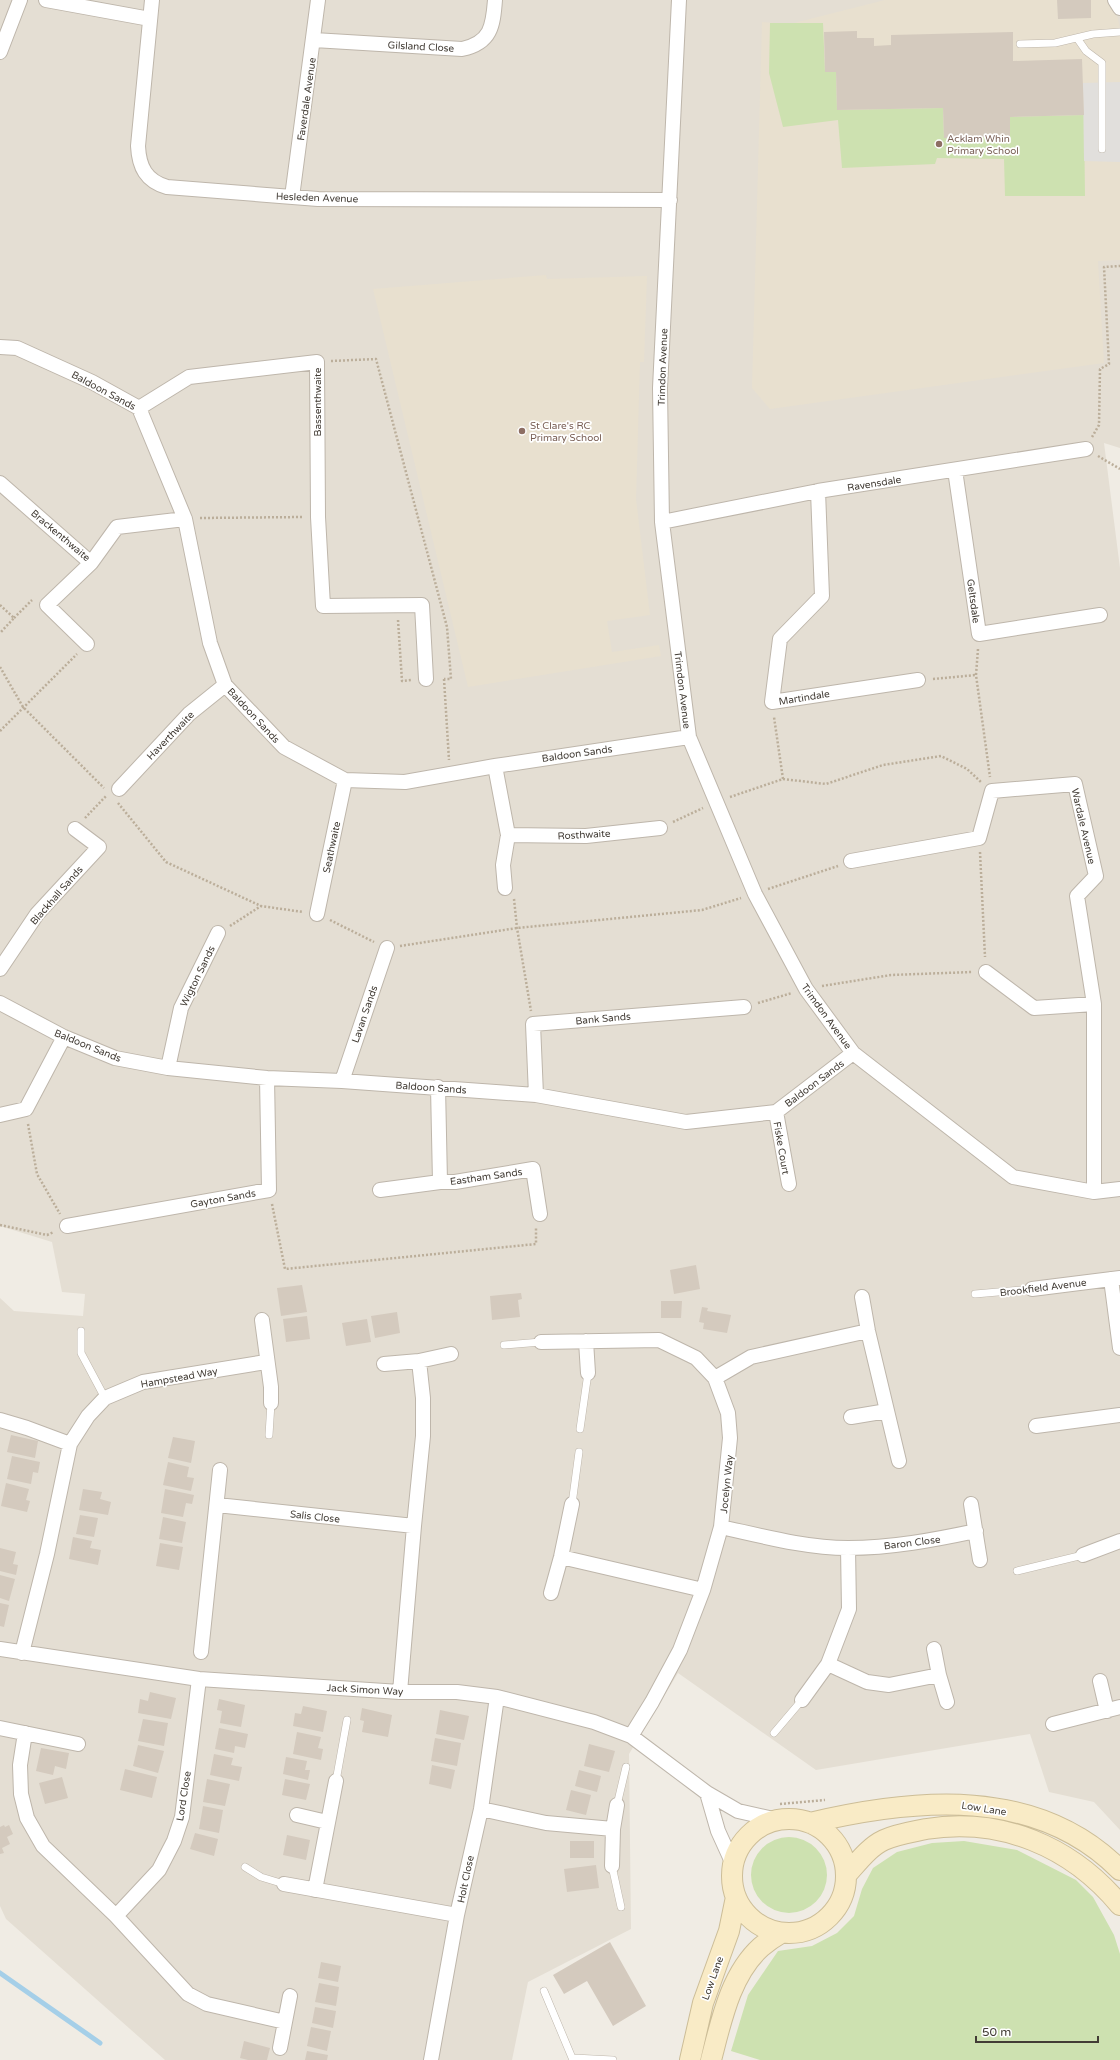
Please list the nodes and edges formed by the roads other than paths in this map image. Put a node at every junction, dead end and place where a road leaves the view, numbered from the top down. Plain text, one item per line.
1 (20, 0) edge
2 (46, 0) edge
3 (152, 0) edge
4 (318, 0) edge
5 (495, 0) edge
6 (679, 0) edge
7 (1116, 0) edge
8 (1120, 8) edge
9 (150, 19) junction
10 (1120, 32) edge
11 (1076, 38) junction
12 (314, 40) junction
13 (1020, 44) dead end
14 (0, 52) edge
15 (1102, 149) dead end
16 (292, 197) junction
17 (670, 200) junction
18 (0, 347) edge
19 (139, 408) junction
20 (1086, 449) road end
21 (955, 470) junction
22 (0, 483) edge
23 (818, 491) junction
24 (185, 519) junction
25 (662, 522) junction
26 (91, 563) junction
27 (1100, 615) dead end
28 (87, 644) road end
29 (426, 679) dead end
30 (918, 680) road end
31 (225, 685) junction
32 (689, 737) junction
33 (496, 766) junction
34 (345, 780) junction
35 (114, 791) road end
36 (660, 828) road end
37 (75, 829) road end
38 (508, 835) junction
39 (851, 861) road end
40 (504, 888) road end
41 (317, 914) road end
42 (218, 933) road end
43 (387, 948) road end
44 (0, 969) edge
45 (986, 972) road end
46 (0, 1003) edge
47 (1094, 1004) junction
48 (744, 1007) road end
49 (64, 1037) junction
50 (853, 1053) junction
51 (168, 1068) junction
52 (267, 1078) junction
53 (342, 1080) junction
54 (438, 1087) junction
55 (536, 1094) junction
56 (776, 1112) junction
57 (0, 1116) edge
58 (440, 1182) junction
59 (789, 1184) dead end
60 (1120, 1189) edge
61 (380, 1190) dead end
62 (1094, 1192) junction
63 (540, 1214) road end
64 (67, 1226) road end
65 (1115, 1278) edge
66 (1032, 1289) joint
67 (975, 1294) dead end
68 (862, 1297) dead end
69 (262, 1320) dead end
70 (81, 1331) dead end
71 (868, 1331) junction
72 (586, 1341) junction
73 (541, 1342) joint
74 (504, 1345) dead end
75 (1120, 1348) edge
76 (451, 1354) dead end
77 (419, 1361) junction
78 (266, 1362) junction
79 (384, 1364) dead end
80 (588, 1373) joint
81 (715, 1378) junction
82 (105, 1398) junction
83 (271, 1403) joint
84 (887, 1411) junction
85 (1120, 1414) edge
86 (851, 1417) dead end
87 (0, 1420) edge
88 (1036, 1426) dead end
89 (580, 1429) dead end
90 (269, 1435) dead end
91 (70, 1444) junction
92 (579, 1452) dead end
93 (899, 1462) dead end
94 (220, 1470) dead end
95 (572, 1504) joint
96 (971, 1504) dead end
97 (217, 1505) junction
98 (414, 1526) junction
99 (721, 1527) junction
100 (976, 1531) junction
101 (1120, 1541) edge
102 (848, 1548) junction
103 (1083, 1556) joint
104 (561, 1557) junction
105 (980, 1560) dead end
106 (1017, 1572) dead end
107 (703, 1590) junction
108 (551, 1593) dead end
109 (0, 1649) edge
110 (934, 1649) dead end
111 (201, 1652) dead end
112 (22, 1653) junction
113 (828, 1664) junction
114 (939, 1675) junction
115 (199, 1679) junction
116 (1100, 1681) dead end
117 (400, 1692) junction
118 (497, 1697) junction
119 (802, 1700) joint
120 (947, 1702) dead end
121 (1113, 1709) edge
122 (347, 1720) dead end
123 (1053, 1724) dead end
124 (0, 1728) edge
125 (774, 1733) dead end
126 (25, 1734) junction
127 (631, 1736) junction
128 (78, 1744) dead end
129 (626, 1767) dead end
130 (336, 1781) joint
131 (707, 1793) junction
132 (617, 1805) joint
133 (481, 1809) junction
134 (297, 1815) dead end
135 (778, 1820) junction
136 (327, 1822) junction
137 (810, 1823) junction
138 (613, 1829) junction
139 (733, 1864) junction
140 (245, 1866) dead end
141 (612, 1866) joint
142 (1120, 1870) edge
143 (847, 1874) junction
144 (284, 1884) joint
145 (315, 1890) junction
146 (736, 1897) junction
147 (1120, 1905) edge
148 (621, 1907) dead end
149 (457, 1915) junction
150 (116, 1916) junction
151 (781, 1933) junction
152 (544, 1991) dead end
153 (290, 1996) dead end
154 (285, 2022) junction
155 (280, 2048) dead end
156 (573, 2059) edge
157 (431, 2060) edge
158 (613, 2060) edge
159 (690, 2060) edge
160 (712, 2060) edge

1 - 14 street
2 - 9 street
3 - 9 street, Hesleden Avenue
4 - 12 street, Faverdale Avenue
5 - 12 street, Gilsland Close
6 - 17 street, Trimdon Avenue
7 - 8 street
9 - 16 street, Hesleden Avenue
10 - 11 lane
11 - 13 lane
11 - 15 lane
12 - 16 street, Faverdale Avenue
16 - 17 street, Hesleden Avenue
17 - 25 street, Trimdon Avenue
18 - 19 street, Baldoon Sands
19 - 24 street, Baldoon Sands
19 - 29 street, Bassenthwaite
20 - 21 street, Ravensdale
21 - 23 street, Ravensdale
21 - 27 street, Geltsdale
22 - 26 street, Brackenthwaite
23 - 25 street, Ravensdale
23 - 30 street, Martindale
24 - 26 street, Brackenthwaite
24 - 31 street, Baldoon Sands
25 - 32 street, Trimdon Avenue
26 - 28 street
31 - 34 street, Baldoon Sands
31 - 35 street, Haverthwaite
32 - 33 street, Baldoon Sands
32 - 50 street, Trimdon Avenue
33 - 34 street, Baldoon Sands
33 - 38 street
34 - 41 street, Seathwaite
36 - 38 street, Rosthwaite
37 - 44 street, Blackhall Sands
38 - 40 street
39 - 47 street, Wardale Avenue
42 - 51 street, Wigton Sands
43 - 53 street, Lavan Sands
45 - 47 street
46 - 49 street, Baldoon Sands
47 - 62 street, Wardale Avenue
48 - 55 street, Bank Sands
49 - 51 street, Baldoon Sands
49 - 57 street
50 - 56 street, Baldoon Sands
50 - 62 street, Trimdon Avenue
51 - 52 street, Baldoon Sands
52 - 53 street, Baldoon Sands
52 - 64 street, Gayton Sands
53 - 54 street, Baldoon Sands
54 - 55 street, Baldoon Sands
54 - 58 street, Eastham Sands
55 - 56 street, Baldoon Sands
56 - 59 street, Fiske Court
58 - 61 street
58 - 63 street, Eastham Sands
60 - 62 street, Trimdon Avenue
65 - 66 street, Brookfield Avenue
65 - 75 street, Brookfield Avenue
66 - 67 lane, Brookfield Avenue
68 - 71 street
69 - 78 street
70 - 82 lane
71 - 81 street
71 - 84 street
72 - 73 street, Jocelyn Way
72 - 80 street
72 - 81 street, Jocelyn Way
73 - 74 lane, Jocelyn Way
76 - 77 street
77 - 79 street
77 - 98 street
78 - 82 street, Hampstead Way
78 - 83 street
80 - 89 lane
81 - 99 street, Jocelyn Way
82 - 91 street, Hampstead Way
83 - 90 lane
84 - 86 street
84 - 93 street
85 - 88 street
87 - 91 street
91 - 112 street, Hampstead Way
92 - 95 lane
94 - 97 street
95 - 104 street
96 - 100 street
97 - 98 street, Salis Close
97 - 111 street
98 - 117 street
99 - 102 street, Baron Close
99 - 107 street, Jocelyn Way
100 - 102 street, Baron Close
100 - 105 street
101 - 103 street
102 - 113 street
103 - 106 lane
104 - 107 street
104 - 108 street
107 - 127 street, Jocelyn Way
109 - 112 street, Jack Simon Way
110 - 114 street
112 - 115 street, Jack Simon Way
113 - 114 street
113 - 119 street
114 - 120 street
115 - 117 street, Jack Simon Way
115 - 150 street, Lord Close
116 - 121 street
117 - 118 street, Jack Simon Way
118 - 127 street, Jack Simon Way
118 - 133 street, Holt Close
119 - 125 lane
121 - 123 street
122 - 130 lane
124 - 126 street
126 - 128 street
126 - 150 street
127 - 131 street, Jack Simon Way
129 - 132 lane
130 - 136 street
131 - 135 street, Jack Simon Way
131 - 139 street
132 - 138 street
133 - 138 street
133 - 149 street, Holt Close
134 - 136 street
135 - 137 main road
135 - 139 main road
136 - 145 street
137 - 142 main road, Low Lane
137 - 143 main road
138 - 141 street
139 - 146 main road
140 - 144 lane
141 - 148 lane
143 - 147 main road, Low Lane
143 - 151 main road
144 - 145 street
145 - 149 street
146 - 151 main road
146 - 159 main road, Low Lane
149 - 157 street, Holt Close
150 - 154 street
151 - 160 main road
152 - 156 lane
153 - 154 street
154 - 155 street
156 - 158 lane

